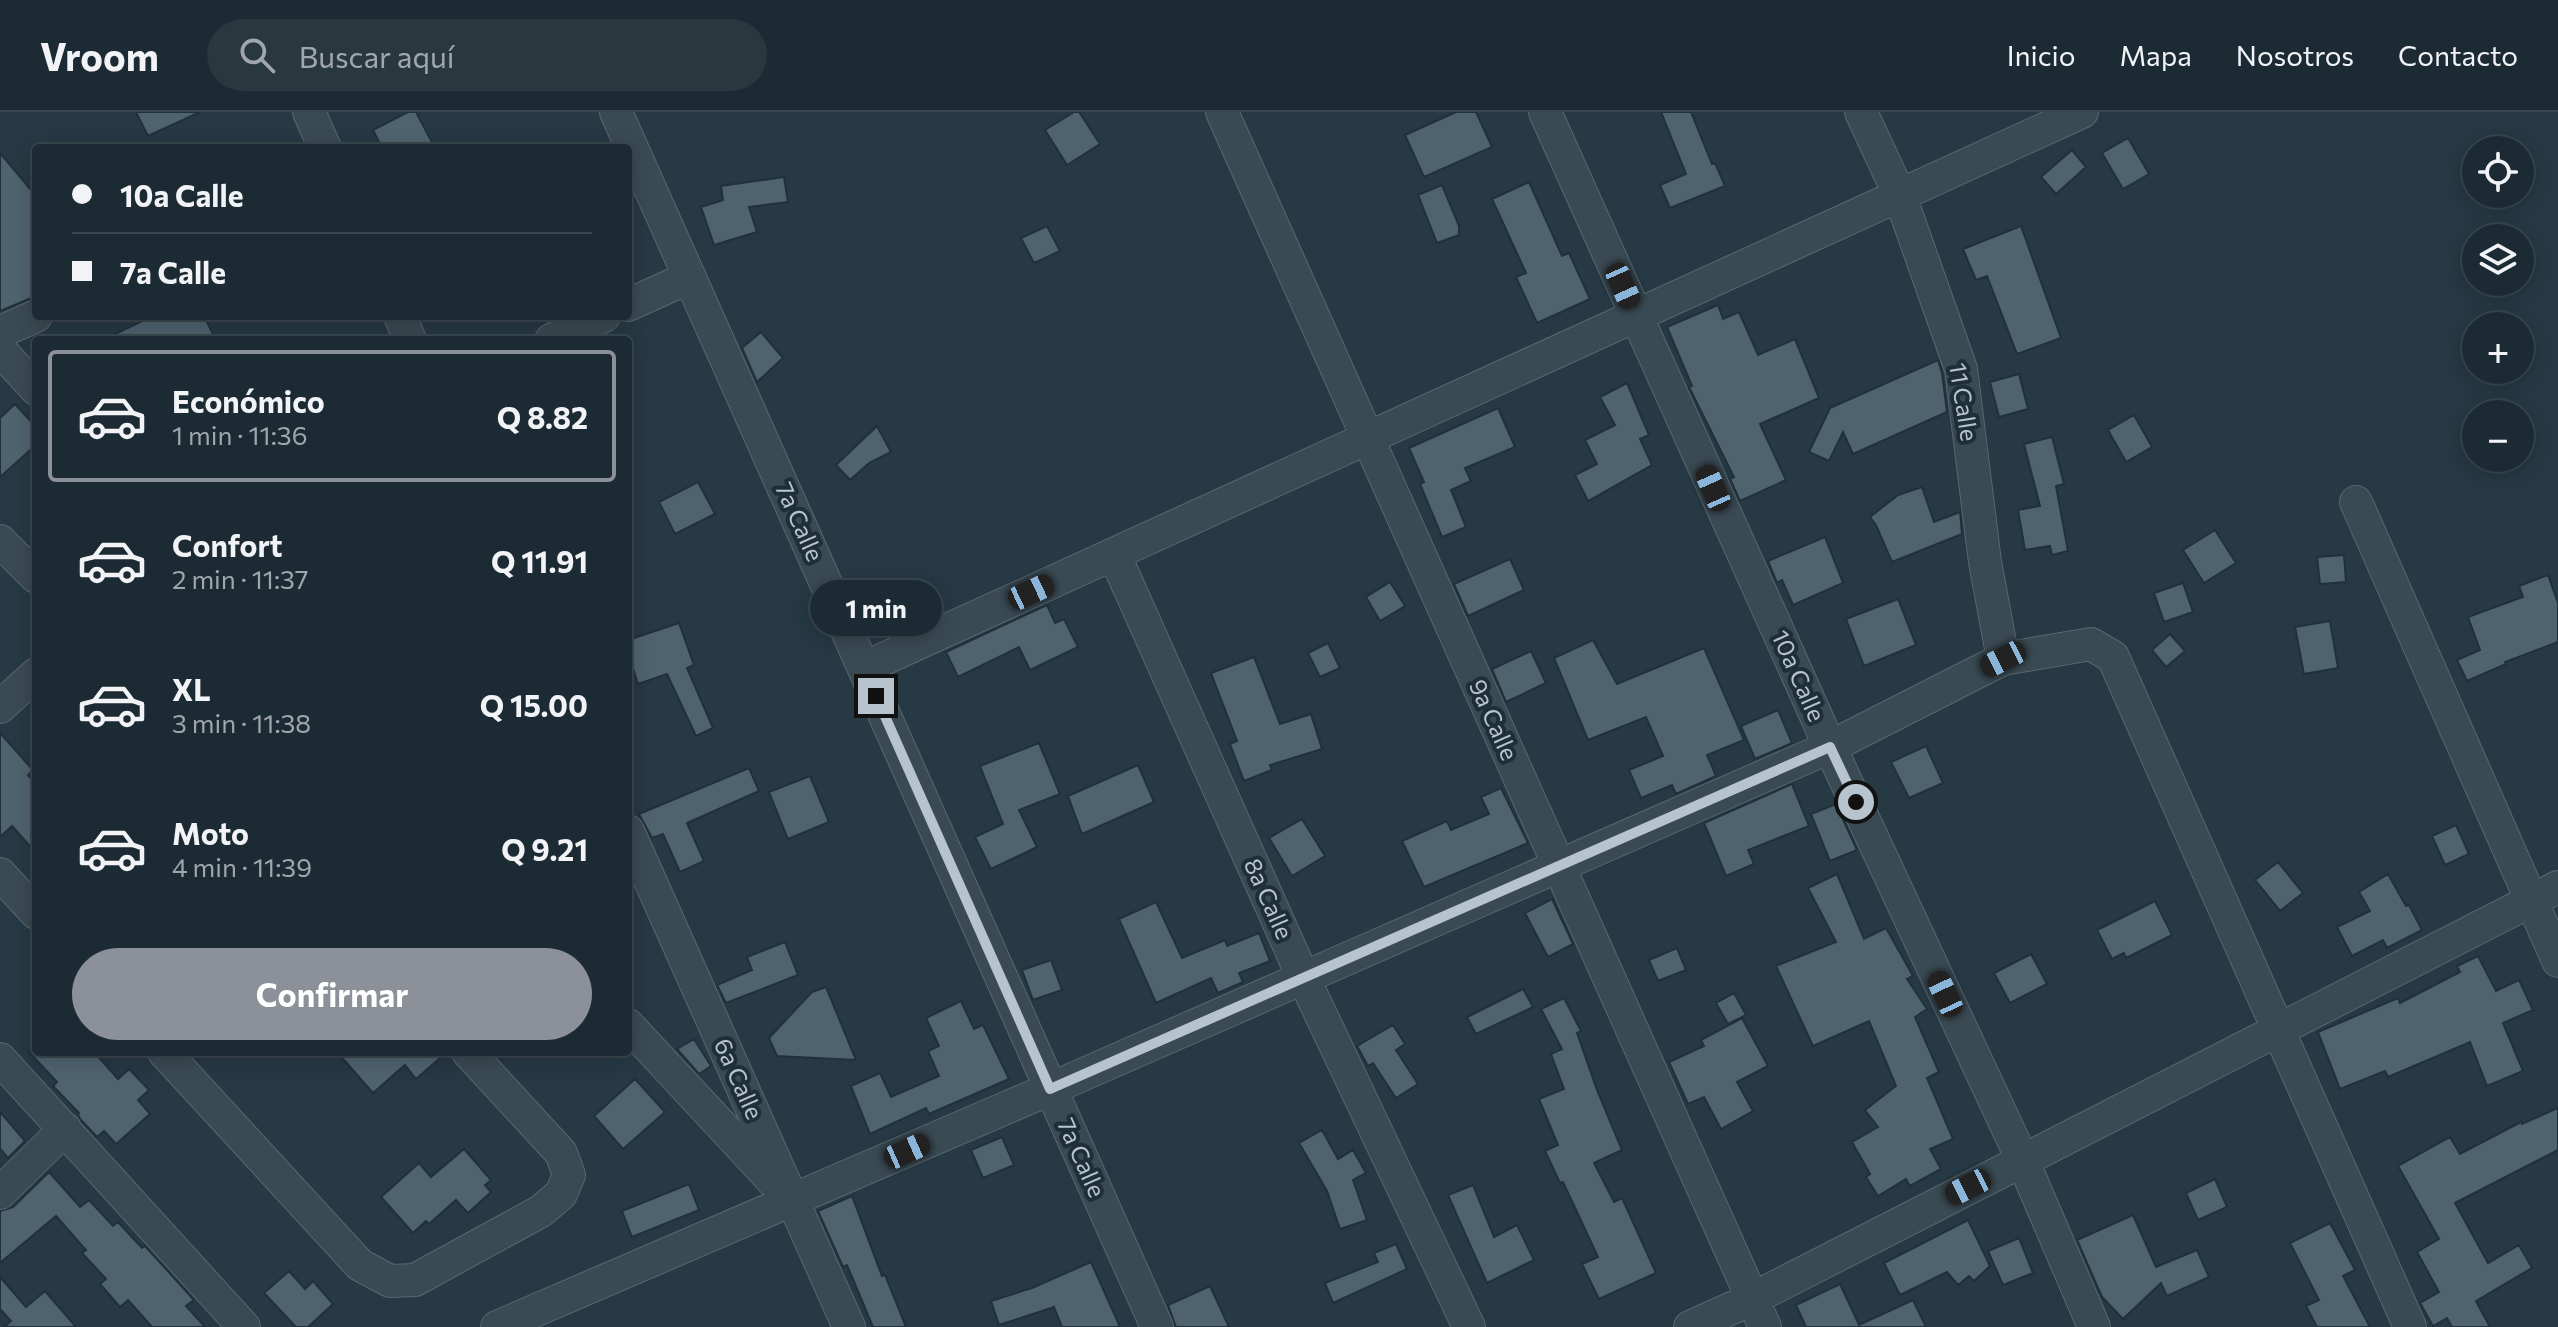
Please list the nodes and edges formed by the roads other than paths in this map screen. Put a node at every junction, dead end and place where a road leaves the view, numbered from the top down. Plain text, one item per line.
1 (309, 112) edge
2 (616, 112) edge
3 (1222, 112) edge
4 (1545, 112) edge
5 (1861, 112) edge
6 (2082, 112) edge
7 (323, 144) edge
8 (630, 144) edge
9 (632, 148) edge
10 (1900, 196) junction
11 (690, 277) junction
12 (632, 303) edge
13 (1636, 315) junction
14 (32, 318) edge
15 (595, 320) edge
16 (0, 332) edge
17 (560, 336) edge
18 (0, 350) edge
19 (32, 385) edge
20 (1367, 438) junction
21 (2356, 502) dead end
22 (0, 541) edge
23 (1114, 554) junction
24 (32, 573) edge
25 (2003, 659) junction
26 (864, 668) junction
27 (32, 678) edge
28 (0, 707) edge
29 (1830, 747) junction
30 (632, 840) edge
31 (1557, 865) junction
32 (0, 874) edge
33 (2545, 894) edge
34 (32, 909) edge
35 (2558, 961) edge
36 (1303, 977) junction
37 (632, 1029) edge
38 (2279, 1029) junction
39 (168, 1056) edge
40 (472, 1056) edge
41 (0, 1059) edge
42 (1050, 1089) junction
43 (65, 1129) junction
44 (2022, 1159) junction
45 (0, 1193) edge
46 (792, 1201) junction
47 (1758, 1313) edge
48 (244, 1327) edge
49 (497, 1327) edge
50 (849, 1327) edge
51 (1157, 1327) edge
52 (1469, 1327) edge
53 (1690, 1327) edge
54 (2094, 1327) edge
55 (2410, 1327) edge

1 - 7 street
2 - 8 street, 7a Calle
3 - 20 street, 9a Calle
4 - 13 street, 10a Calle
5 - 10 street, 11 Calle
6 - 10 street
9 - 11 street, 7a Calle
10 - 13 street
10 - 25 street, 11 Calle
11 - 12 street
11 - 26 street, 7a Calle
13 - 20 street
13 - 29 street, 10a Calle
14 - 16 street
15 - 17 street
18 - 19 street
20 - 23 street
20 - 31 street, 9a Calle
21 - 33 street
22 - 24 street
23 - 26 street
23 - 36 street, 8a Calle
25 - 29 street
25 - 38 street
26 - 42 street, 7a Calle
27 - 28 street
29 - 31 street
29 - 44 street, 10a Calle
30 - 46 street, 6a Calle
31 - 36 street
31 - 47 street, 9a Calle
32 - 34 street
33 - 35 street
33 - 38 street
36 - 42 street
36 - 52 street, 8a Calle
37 - 46 street
38 - 44 street
38 - 55 street
39 - 40 street
41 - 43 street
42 - 46 street
42 - 51 street, 7a Calle
43 - 45 street
43 - 48 street
44 - 47 street
44 - 54 street, 10a Calle
46 - 49 street
46 - 50 street, 6a Calle
47 - 53 street

